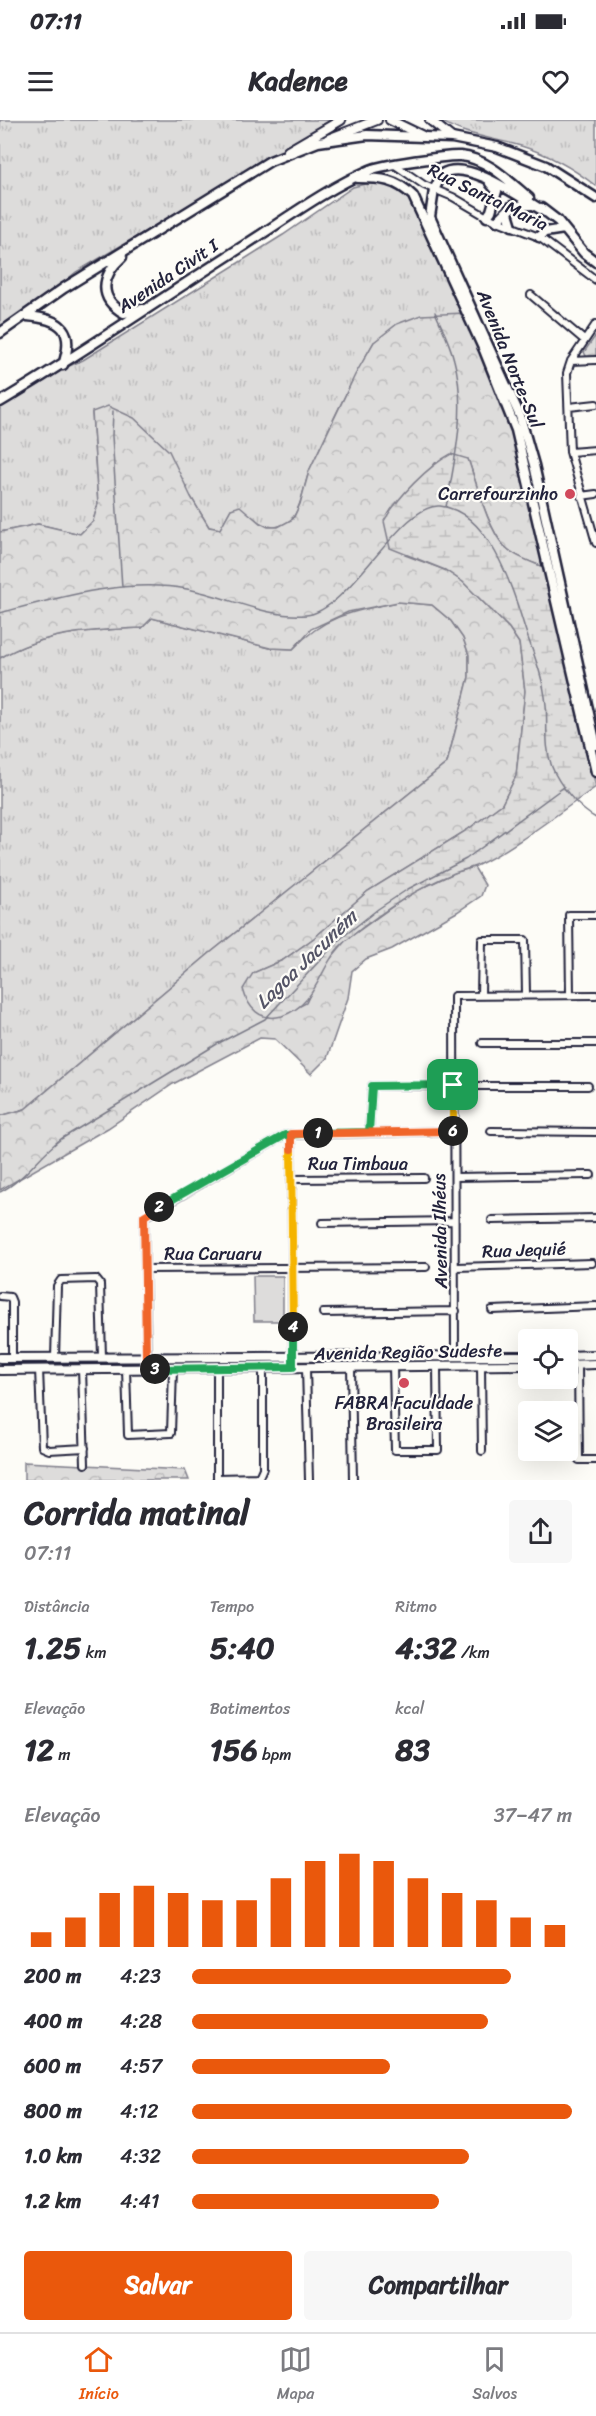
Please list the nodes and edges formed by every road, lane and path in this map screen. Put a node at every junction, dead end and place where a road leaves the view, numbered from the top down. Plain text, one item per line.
1 (341, 120) edge
2 (377, 120) edge
3 (390, 120) edge
4 (430, 120) edge
5 (425, 137) junction
6 (452, 138) junction
7 (318, 142) junction
8 (270, 161) junction
9 (394, 164) junction
10 (483, 177) junction
11 (354, 178) junction
12 (434, 190) junction
13 (596, 198) edge
14 (533, 205) junction
15 (512, 206) junction
16 (544, 212) junction
17 (487, 217) junction
18 (497, 221) junction
19 (512, 226) junction
20 (564, 229) junction
21 (539, 237) junction
22 (135, 245) junction
23 (593, 259) edge
24 (596, 280) edge
25 (531, 295) dead end
26 (156, 302) junction
27 (27, 316) junction
28 (596, 324) edge
29 (0, 333) edge
30 (584, 340) junction
31 (596, 360) edge
32 (571, 361) junction
33 (63, 365) junction
34 (0, 402) edge
35 (596, 404) edge
36 (569, 407) junction
37 (596, 450) edge
38 (570, 452) junction
39 (596, 494) edge
40 (581, 496) junction
41 (596, 540) edge
42 (596, 745) edge
43 (596, 772) edge
44 (596, 915) edge
45 (526, 994) junction
46 (570, 995) junction
47 (596, 995) edge
48 (481, 996) junction
49 (482, 1043) dead end
50 (596, 1043) edge
51 (453, 1085) junction
52 (588, 1086) dead end
53 (454, 1131) junction
54 (491, 1131) dead end
55 (369, 1132) junction
56 (596, 1132) edge
57 (291, 1134) junction
58 (591, 1175) dead end
59 (455, 1177) junction
60 (424, 1178) dead end
61 (291, 1179) junction
62 (596, 1218) edge
63 (492, 1220) dead end
64 (454, 1221) junction
65 (322, 1223) dead end
66 (592, 1263) dead end
67 (426, 1267) dead end
68 (456, 1267) junction
69 (292, 1268) junction
70 (145, 1269) junction
71 (0, 1296) edge
72 (596, 1306) edge
73 (492, 1310) dead end
74 (456, 1311) junction
75 (323, 1313) dead end
76 (596, 1355) edge
77 (293, 1356) junction
78 (518, 1356) edge
79 (578, 1356) edge
80 (102, 1357) junction
81 (146, 1357) junction
82 (455, 1357) junction
83 (0, 1358) edge
84 (12, 1358) junction
85 (55, 1358) junction
86 (596, 1364) edge
87 (518, 1365) edge
88 (579, 1365) joint
89 (393, 1366) junction
90 (437, 1366) junction
91 (481, 1366) junction
92 (293, 1367) junction
93 (351, 1367) junction
94 (126, 1368) junction
95 (147, 1368) junction
96 (263, 1368) junction
97 (306, 1368) junction
98 (39, 1369) junction
99 (82, 1369) junction
100 (173, 1369) junction
101 (0, 1370) edge
102 (217, 1370) junction
103 (85, 1448) junction
104 (482, 1451) dead end
105 (596, 1460) edge
106 (85, 1464) dead end
107 (309, 1480) edge
108 (353, 1480) edge

1 - 8 street
2 - 7 street
3 - 5 street
4 - 6 street
5 - 6 main road
5 - 7 main road
6 - 13 main road
7 - 8 main road
8 - 22 main road
9 - 11 main road, Avenida Civit I
9 - 12 street, Rua Santa Maria
9 - 16 main road, Avenida Civit I
10 - 12 main road
10 - 14 main road
10 - 17 main road
11 - 26 main road, Avenida Civit I
11 - 43 main road, Avenida Norte-Sul
12 - 17 street, Rua Santa Maria
12 - 42 main road, Avenida Norte-Sul
14 - 15 main road
14 - 16 main road
15 - 18 main road
15 - 19 main road
16 - 20 main road
17 - 18 street, Rua Santa Maria
18 - 19 street, Rua Santa Maria
19 - 21 street, Rua Santa Maria
20 - 21 main road
20 - 23 main road
21 - 24 street, Rua Santa Maria
22 - 26 main road
22 - 27 main road
25 - 30 street
26 - 33 main road, Avenida Civit I
27 - 29 main road
27 - 33 main road
28 - 30 street
30 - 32 street
31 - 32 street
32 - 36 street
33 - 34 main road, Avenida Civit I
35 - 36 street
36 - 38 street
37 - 38 street
38 - 40 street
39 - 40 street
40 - 41 street
44 - 46 street
45 - 46 street
45 - 48 street
45 - 48 street
46 - 47 street
48 - 51 street, Avenida Ilhéus
49 - 50 street
51 - 52 street
51 - 53 street, Avenida Ilhéus
51 - 55 street
53 - 55 street
53 - 59 street, Avenida Ilhéus
54 - 56 street
55 - 57 street
57 - 61 street
57 - 70 street
58 - 59 street
59 - 64 street, Avenida Ilhéus
60 - 61 street, Rua Timbaua
61 - 69 street
62 - 63 street
64 - 65 street
64 - 68 street, Avenida Ilhéus
66 - 68 street, Rua Jequié
67 - 69 street, Rua Caruaru
68 - 74 street, Avenida Ilhéus
69 - 70 street, Rua Caruaru
69 - 77 street
70 - 81 street
71 - 84 street
72 - 73 street
74 - 75 street
74 - 82 street, Avenida Ilhéus
76 - 79 street
77 - 81 street, Avenida Região Sudeste
77 - 82 street, Avenida Região Sudeste
77 - 92 street
78 - 82 street, Avenida Região Sudeste
80 - 81 street, Avenida Região Sudeste
80 - 85 street, Avenida Região Sudeste
80 - 85 street
81 - 95 street
83 - 84 street, Avenida Região Sudeste
84 - 85 street, Avenida Região Sudeste
86 - 88 street
87 - 91 street, Avenida Região Sudeste
88 - 105 street
89 - 90 street, Avenida Região Sudeste
89 - 90 street
89 - 93 street, Avenida Região Sudeste
90 - 91 street, Avenida Região Sudeste
91 - 104 street
92 - 96 street, Avenida Região Sudeste
92 - 97 street, Avenida Região Sudeste
93 - 97 street, Avenida Região Sudeste
93 - 108 street
94 - 95 street, Avenida Região Sudeste
94 - 99 street, Avenida Região Sudeste
94 - 100 street
95 - 100 street, Avenida Região Sudeste
96 - 102 street, Avenida Região Sudeste
96 - 102 street
97 - 107 street
98 - 99 street, Avenida Região Sudeste
98 - 101 street, Avenida Região Sudeste
98 - 103 street
99 - 103 street
100 - 102 street, Avenida Região Sudeste
103 - 106 street

